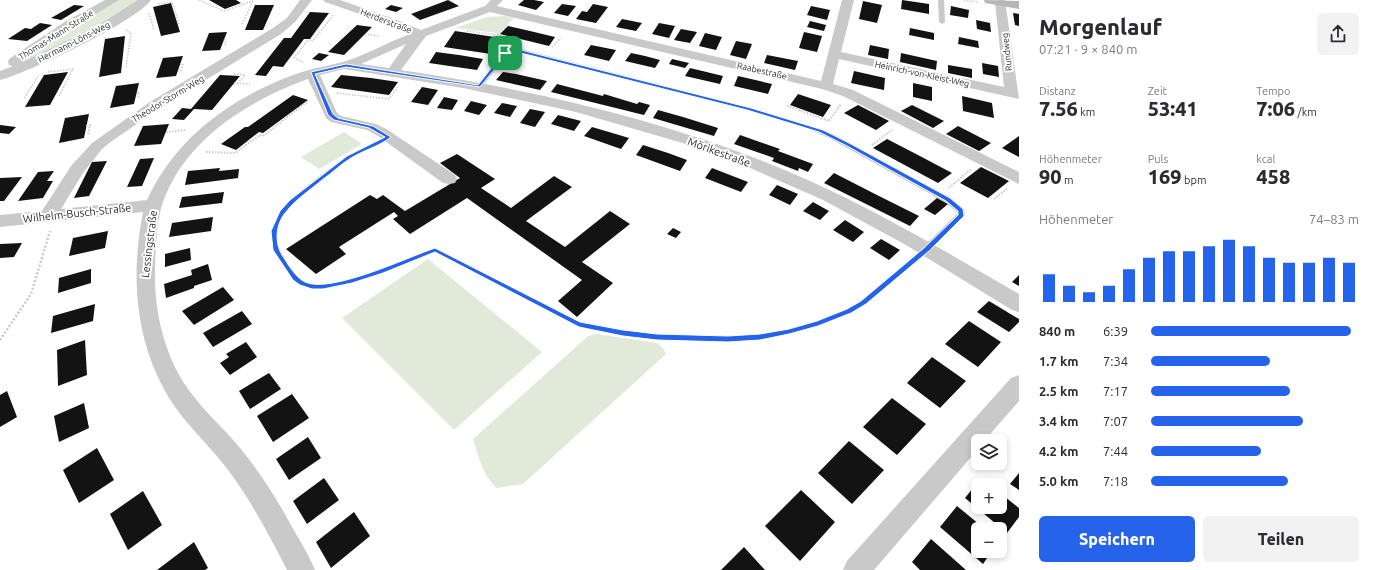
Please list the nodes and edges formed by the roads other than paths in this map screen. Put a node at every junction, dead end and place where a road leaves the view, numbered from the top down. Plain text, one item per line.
1 (113, 0) edge
2 (306, 0) edge
3 (329, 0) edge
4 (478, 0) edge
5 (848, 0) edge
6 (941, 0) edge
7 (144, 1) edge
8 (996, 1) edge
9 (493, 4) edge
10 (1019, 5) edge
11 (942, 22) dead end
12 (431, 31) junction
13 (833, 54) junction
14 (346, 66) junction
15 (0, 72) edge
16 (317, 72) junction
17 (0, 76) edge
18 (396, 77) junction
19 (480, 86) junction
20 (826, 86) junction
21 (1015, 94) edge
22 (448, 179) dead end
23 (1019, 179) edge
24 (154, 205) junction
25 (51, 217) junction
26 (0, 221) edge
27 (926, 250) junction
28 (1019, 304) edge
29 (1019, 385) edge
30 (302, 570) edge
31 (856, 570) edge

1 - 15 street, Thomas-Mann-Straße
2 - 25 street, Theodor-Storm-Weg
3 - 12 street, Herderstraße
4 - 9 street, Raabestraße
5 - 13 street
6 - 11 lane
7 - 17 street, Hermann-Löns-Weg
8 - 10 main road
8 - 21 street, Rundweg
9 - 12 street
9 - 20 street, Raabestraße
12 - 14 street
12 - 18 street
13 - 20 street
13 - 21 street, Heinrich-von-Kleist-Weg
14 - 16 street, Lessingstraße
14 - 18 street, Mörikestraße
16 - 22 street
16 - 24 street, Lessingstraße
18 - 19 street, Mörikestraße
19 - 27 street, Mörikestraße
19 - 27 lane
20 - 23 street, Raabestraße
24 - 25 street, Wilhelm-Busch-Straße
24 - 30 street, Lessingstraße
25 - 26 street, Wilhelm-Busch-Straße
27 - 28 street, Mörikestraße
29 - 31 street

